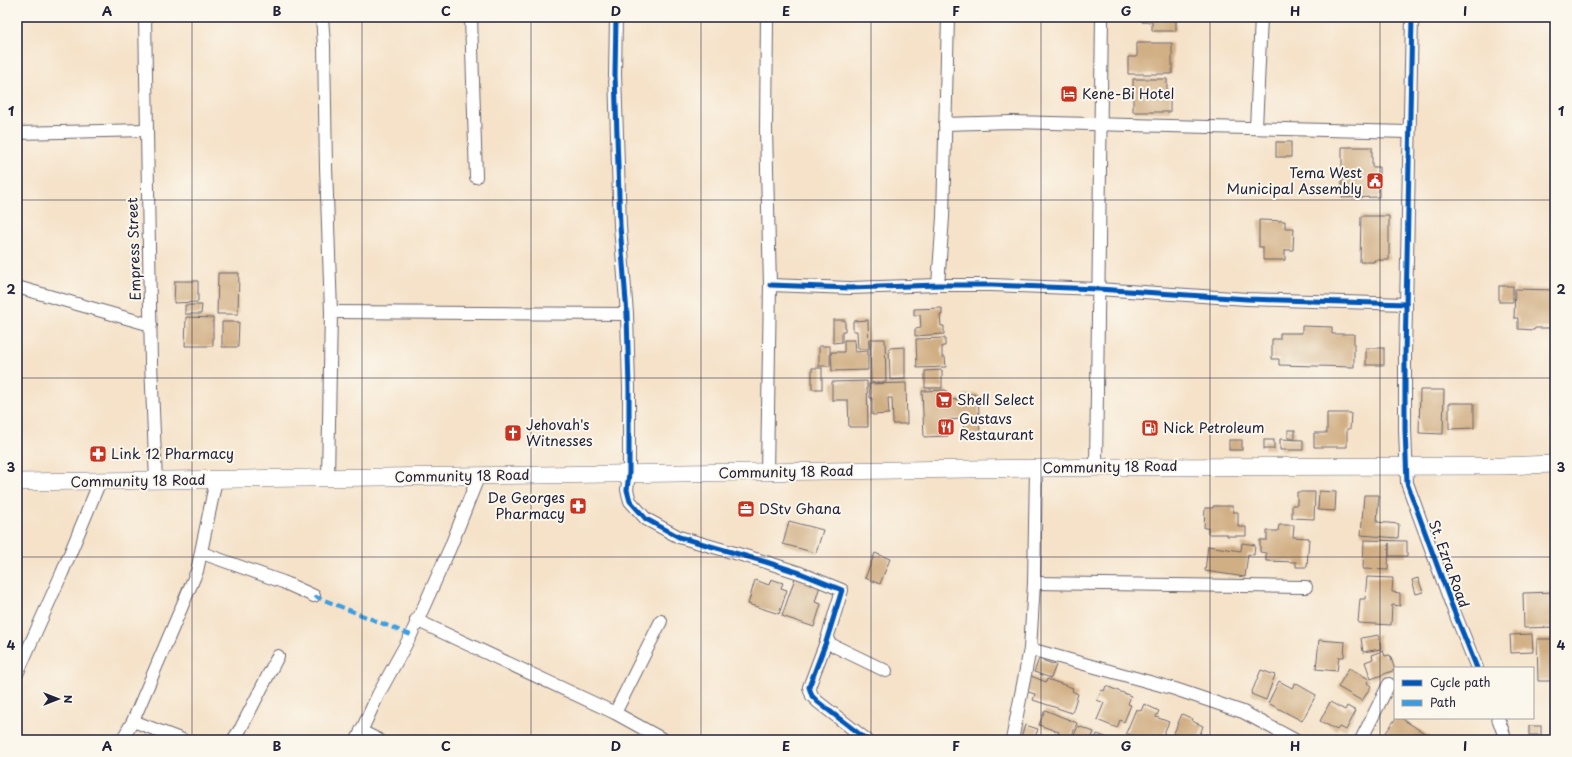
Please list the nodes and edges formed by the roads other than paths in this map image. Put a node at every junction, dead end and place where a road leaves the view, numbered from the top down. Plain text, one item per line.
1 (145, 17) edge
2 (322, 17) edge
3 (471, 17) edge
4 (616, 17) edge
5 (767, 17) edge
6 (948, 17) edge
7 (1102, 17) edge
8 (1261, 17) edge
9 (1412, 17) edge
10 (945, 124) junction
11 (1100, 124) junction
12 (1256, 128) junction
13 (146, 130) junction
14 (1408, 132) junction
15 (17, 133) edge
16 (476, 177) dead end
17 (770, 285) junction
18 (938, 285) junction
19 (17, 287) edge
20 (1098, 288) junction
21 (1406, 304) junction
22 (331, 312) junction
23 (627, 314) junction
24 (152, 325) junction
25 (1555, 464) edge
26 (1406, 466) junction
27 (1096, 467) junction
28 (1036, 468) junction
29 (767, 473) junction
30 (629, 474) junction
31 (478, 475) junction
32 (328, 478) junction
33 (216, 480) junction
34 (100, 481) junction
35 (156, 481) junction
36 (17, 482) edge
37 (202, 553) junction
38 (1034, 583) junction
39 (1306, 587) dead end
40 (314, 596) dead end
41 (416, 620) junction
42 (661, 621) dead end
43 (826, 642) junction
44 (1030, 649) junction
45 (278, 656) dead end
46 (1477, 667) edge
47 (886, 671) dead end
48 (17, 674) edge
49 (1389, 684) dead end
50 (615, 713) junction
51 (1498, 719) edge
52 (133, 722) junction
53 (359, 736) edge
54 (646, 736) edge
55 (122, 740) edge
56 (183, 740) edge
57 (233, 740) edge
58 (379, 740) edge
59 (664, 740) edge
60 (866, 740) edge
61 (1012, 740) edge
62 (1295, 740) edge
63 (1361, 740) edge
64 (1506, 740) edge

1 - 13 street, Empress Street
2 - 22 street
3 - 16 street
4 - 23 street
5 - 17 street
6 - 10 street
7 - 11 street
8 - 12 street
9 - 14 street, St. Ezra Road
10 - 11 street
10 - 18 street
11 - 12 street
11 - 20 street
12 - 14 street
13 - 15 street
13 - 24 street, Empress Street
14 - 21 street, St. Ezra Road
17 - 18 street
17 - 29 street
18 - 20 street
19 - 24 street
20 - 21 street
20 - 27 street
21 - 26 street, St. Ezra Road
22 - 23 street
22 - 32 street
23 - 30 street
24 - 35 street, Empress Street
25 - 26 main road, Community 18 Road
26 - 27 main road, Community 18 Road
26 - 46 street, St. Ezra Road
27 - 28 main road, Community 18 Road
28 - 29 main road, Community 18 Road
28 - 38 street
29 - 30 main road, Community 18 Road
30 - 31 main road, Community 18 Road
30 - 43 street
31 - 32 main road, Community 18 Road
31 - 41 street
32 - 33 main road, Community 18 Road
33 - 35 main road, Community 18 Road
33 - 37 street
34 - 35 main road, Community 18 Road
34 - 36 main road, Community 18 Road
34 - 48 street
37 - 40 street
37 - 52 street
38 - 39 street
38 - 44 street
41 - 50 street
41 - 53 street
42 - 50 street
43 - 47 street
43 - 60 street
44 - 61 street
44 - 62 street
45 - 57 street
49 - 63 street
50 - 54 street
51 - 64 street
52 - 55 street
52 - 56 street
53 - 58 street
54 - 59 street

